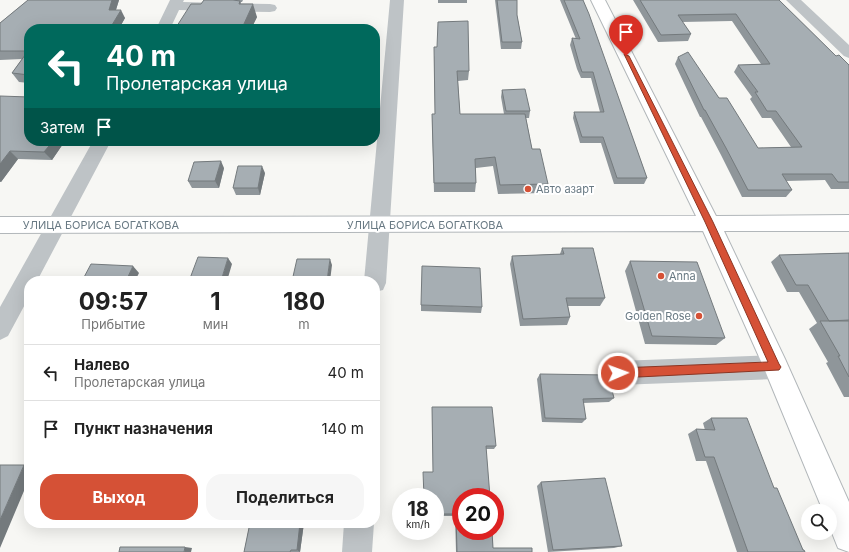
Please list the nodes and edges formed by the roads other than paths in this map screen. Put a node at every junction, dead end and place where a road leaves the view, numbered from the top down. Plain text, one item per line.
1 (397, 0) edge
2 (598, 0) edge
3 (793, 0) edge
4 (176, 3) edge
5 (270, 8) dead end
6 (166, 24) edge
7 (849, 53) edge
8 (99, 146) edge
9 (709, 222) junction
10 (849, 223) edge
11 (0, 225) edge
12 (57, 225) junction
13 (379, 225) junction
14 (29, 276) edge
15 (375, 276) edge
16 (24, 285) edge
17 (0, 329) edge
18 (776, 367) junction
19 (618, 373) dead end
20 (359, 528) edge
21 (849, 537) edge
22 (357, 552) edge

1 - 13 street
2 - 9 main road
3 - 7 street
4 - 5 street
4 - 6 street
8 - 12 street
9 - 10 main road, УЛИЦА БОРИСА БОГАТКОВА
9 - 13 main road, УЛИЦА БОРИСА БОГАТКОВА
9 - 18 main road
11 - 12 main road, УЛИЦА БОРИСА БОГАТКОВА
12 - 13 main road, УЛИЦА БОРИСА БОГАТКОВА
12 - 14 street
13 - 15 street
16 - 17 street
18 - 19 street
18 - 21 main road
20 - 22 street

